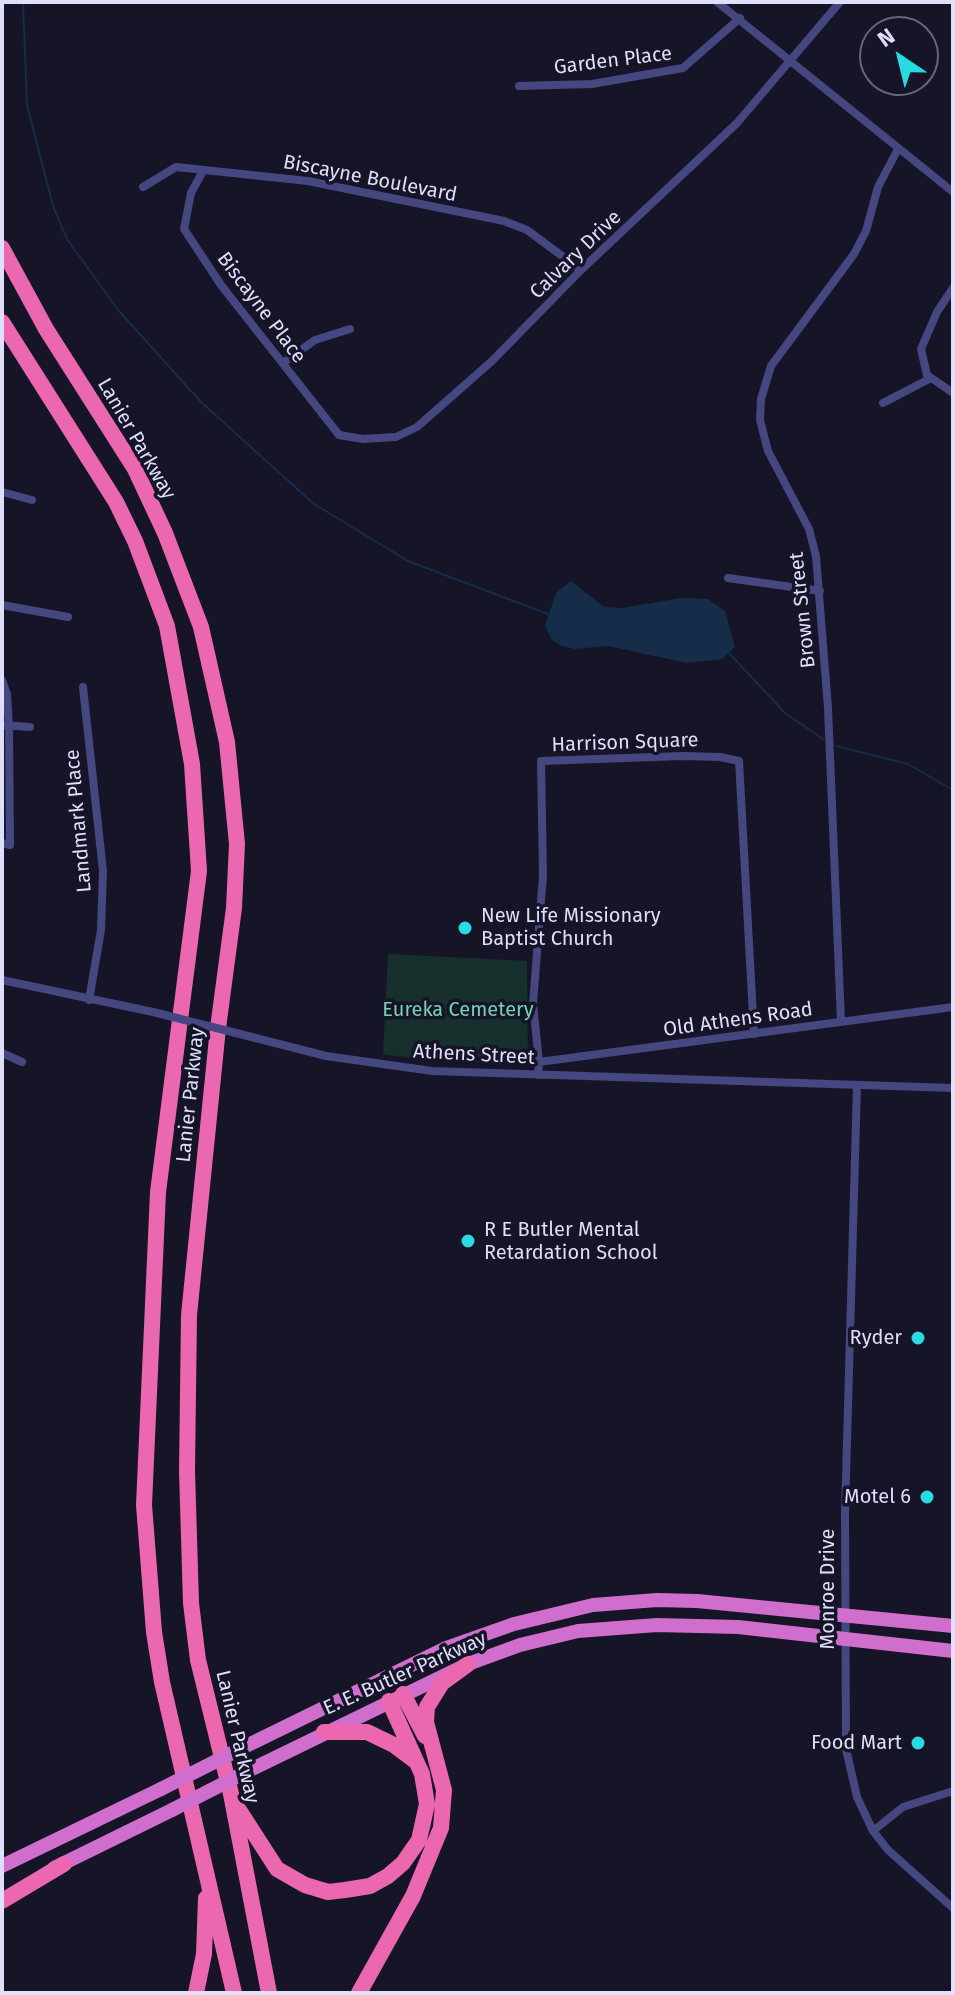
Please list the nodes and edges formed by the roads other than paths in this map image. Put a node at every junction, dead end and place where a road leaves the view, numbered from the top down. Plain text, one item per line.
1 (717, 2) edge
2 (840, 2) edge
3 (740, 18) junction
4 (792, 60) junction
5 (519, 86) dead end
6 (898, 149) junction
7 (203, 171) junction
8 (143, 187) dead end
9 (953, 192) edge
10 (2, 248) edge
11 (581, 270) junction
12 (953, 288) edge
13 (2, 322) edge
14 (350, 329) dead end
15 (283, 363) junction
16 (931, 378) junction
17 (953, 393) edge
18 (883, 403) dead end
19 (363, 439) joint
20 (2, 492) edge
21 (32, 500) dead end
22 (728, 578) dead end
23 (820, 591) junction
24 (2, 605) edge
25 (68, 617) dead end
26 (2, 680) edge
27 (83, 687) dead end
28 (6, 725) edge
29 (30, 727) dead end
30 (2, 843) edge
31 (2, 980) edge
32 (89, 1000) junction
33 (953, 1007) edge
34 (841, 1022) junction
35 (754, 1034) junction
36 (2, 1053) edge
37 (22, 1062) dead end
38 (539, 1062) junction
39 (538, 1075) junction
40 (857, 1086) junction
41 (953, 1088) edge
42 (844, 1614) junction
43 (953, 1626) edge
44 (844, 1639) junction
45 (953, 1651) edge
46 (468, 1664) junction
47 (386, 1677) junction
48 (396, 1698) junction
49 (324, 1732) junction
50 (436, 1754) junction
51 (416, 1762) junction
52 (953, 1791) edge
53 (231, 1794) junction
54 (873, 1831) junction
55 (64, 1864) junction
56 (2, 1866) edge
57 (207, 1876) junction
58 (2, 1892) edge
59 (2, 1901) edge
60 (953, 1908) edge
61 (196, 1993) edge
62 (234, 1993) edge
63 (269, 1993) edge
64 (359, 1993) edge

1 - 3 street
2 - 4 street, Calvary Drive
3 - 4 street
3 - 5 street, Garden Place
4 - 6 street
4 - 11 street, Calvary Drive
6 - 9 street
6 - 23 street, Brown Street
7 - 8 street, Biscayne Boulevard
7 - 11 street, Biscayne Boulevard
7 - 15 street, Biscayne Place
10 - 53 highway, Lanier Parkway
11 - 19 street, Calvary Drive
12 - 16 street
13 - 57 highway, Lanier Parkway
14 - 15 street
15 - 19 street, Biscayne Place
16 - 17 street
16 - 18 street
20 - 21 street
22 - 23 street
23 - 34 street, Brown Street
24 - 25 street
26 - 28 street
27 - 32 street, Landmark Place
28 - 29 street
28 - 30 street
31 - 32 street, Athens Street
32 - 39 street, Athens Street, bridge
33 - 34 street, Old Athens Road
34 - 35 street, Old Athens Road
35 - 38 street, Old Athens Road
35 - 38 street, Harrison Square
36 - 37 street
38 - 39 street
39 - 40 street, Athens Street
40 - 41 street, Athens Street
40 - 42 street, Monroe Drive
42 - 43 highway, E. E. Butler Parkway
42 - 44 street, Monroe Drive
42 - 47 highway, E. E. Butler Parkway
44 - 45 highway, E. E. Butler Parkway
44 - 46 highway, E. E. Butler Parkway
44 - 54 street, Monroe Drive
46 - 48 highway, E. E. Butler Parkway
46 - 50 highway
47 - 48 highway
47 - 56 highway, E. E. Butler Parkway, bridge
48 - 49 highway, E. E. Butler Parkway
48 - 50 highway
48 - 51 highway
49 - 51 highway
49 - 55 highway, E. E. Butler Parkway, bridge
50 - 64 highway
51 - 53 highway
52 - 54 street
53 - 63 highway, Lanier Parkway
54 - 60 street, Monroe Drive
55 - 58 highway, E. E. Butler Parkway
55 - 59 highway
57 - 61 highway
57 - 62 highway, Lanier Parkway

